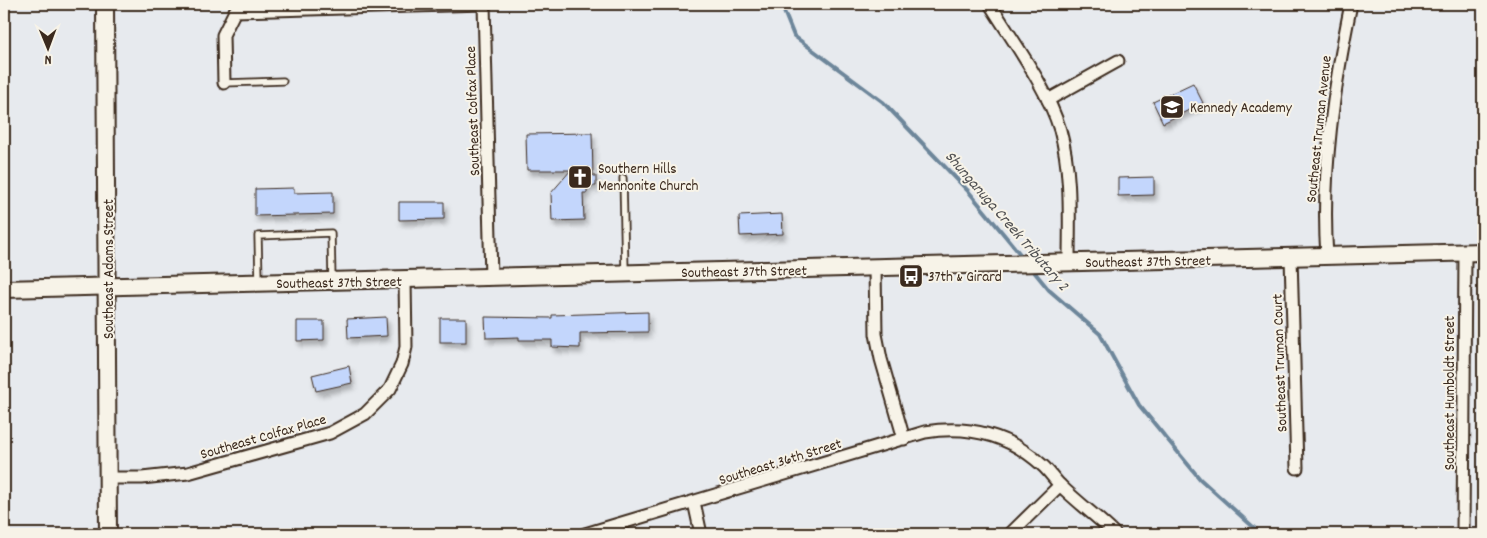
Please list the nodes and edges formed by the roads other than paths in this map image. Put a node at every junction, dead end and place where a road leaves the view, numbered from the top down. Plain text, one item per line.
1 (105, 4) edge
2 (484, 4) edge
3 (990, 4) edge
4 (1351, 4) edge
5 (233, 7) edge
6 (1118, 61) dead end
7 (283, 81) dead end
8 (224, 83) joint
9 (1048, 100) junction
10 (623, 178) dead end
11 (1483, 252) edge
12 (1465, 253) junction
13 (1327, 257) junction
14 (1292, 258) junction
15 (1064, 263) junction
16 (875, 268) junction
17 (625, 274) junction
18 (491, 278) junction
19 (405, 280) junction
20 (332, 282) junction
21 (259, 284) junction
22 (108, 286) junction
23 (4, 288) edge
24 (904, 439) junction
25 (1297, 468) dead end
26 (108, 478) junction
27 (1060, 486) junction
28 (694, 502) junction
29 (108, 534) edge
30 (585, 534) edge
31 (701, 534) edge
32 (1010, 534) edge
33 (1115, 534) edge
34 (1463, 534) edge

1 - 22 main road, Southeast Adams Street
2 - 5 street
2 - 18 street, Southeast Colfax Place
3 - 9 street
4 - 13 street, Southeast Truman Avenue
5 - 8 street
6 - 9 street
7 - 8 lane
9 - 15 street
10 - 17 lane
11 - 12 main road, Southeast 37th Street
12 - 13 main road, Southeast 37th Street
12 - 34 street, Southeast Humboldt Street
13 - 14 main road, Southeast 37th Street
14 - 15 main road, Southeast 37th Street
14 - 25 street, Southeast Truman Court
15 - 16 main road, Southeast 37th Street
16 - 17 main road, Southeast 37th Street
16 - 24 street
17 - 18 main road, Southeast 37th Street
18 - 19 main road, Southeast 37th Street
19 - 20 main road, Southeast 37th Street
19 - 26 street, Southeast Colfax Place
20 - 21 main road, Southeast 37th Street
20 - 21 lane
21 - 22 main road, Southeast 37th Street
22 - 23 main road, Southeast 37th Street
22 - 26 main road, Southeast Adams Street
24 - 27 street, Southeast 36th Street
24 - 28 street, Southeast 36th Street
26 - 29 main road, Southeast Adams Street
27 - 32 street
27 - 33 street, Southeast 36th Street
28 - 30 street, Southeast 36th Street
28 - 31 street

